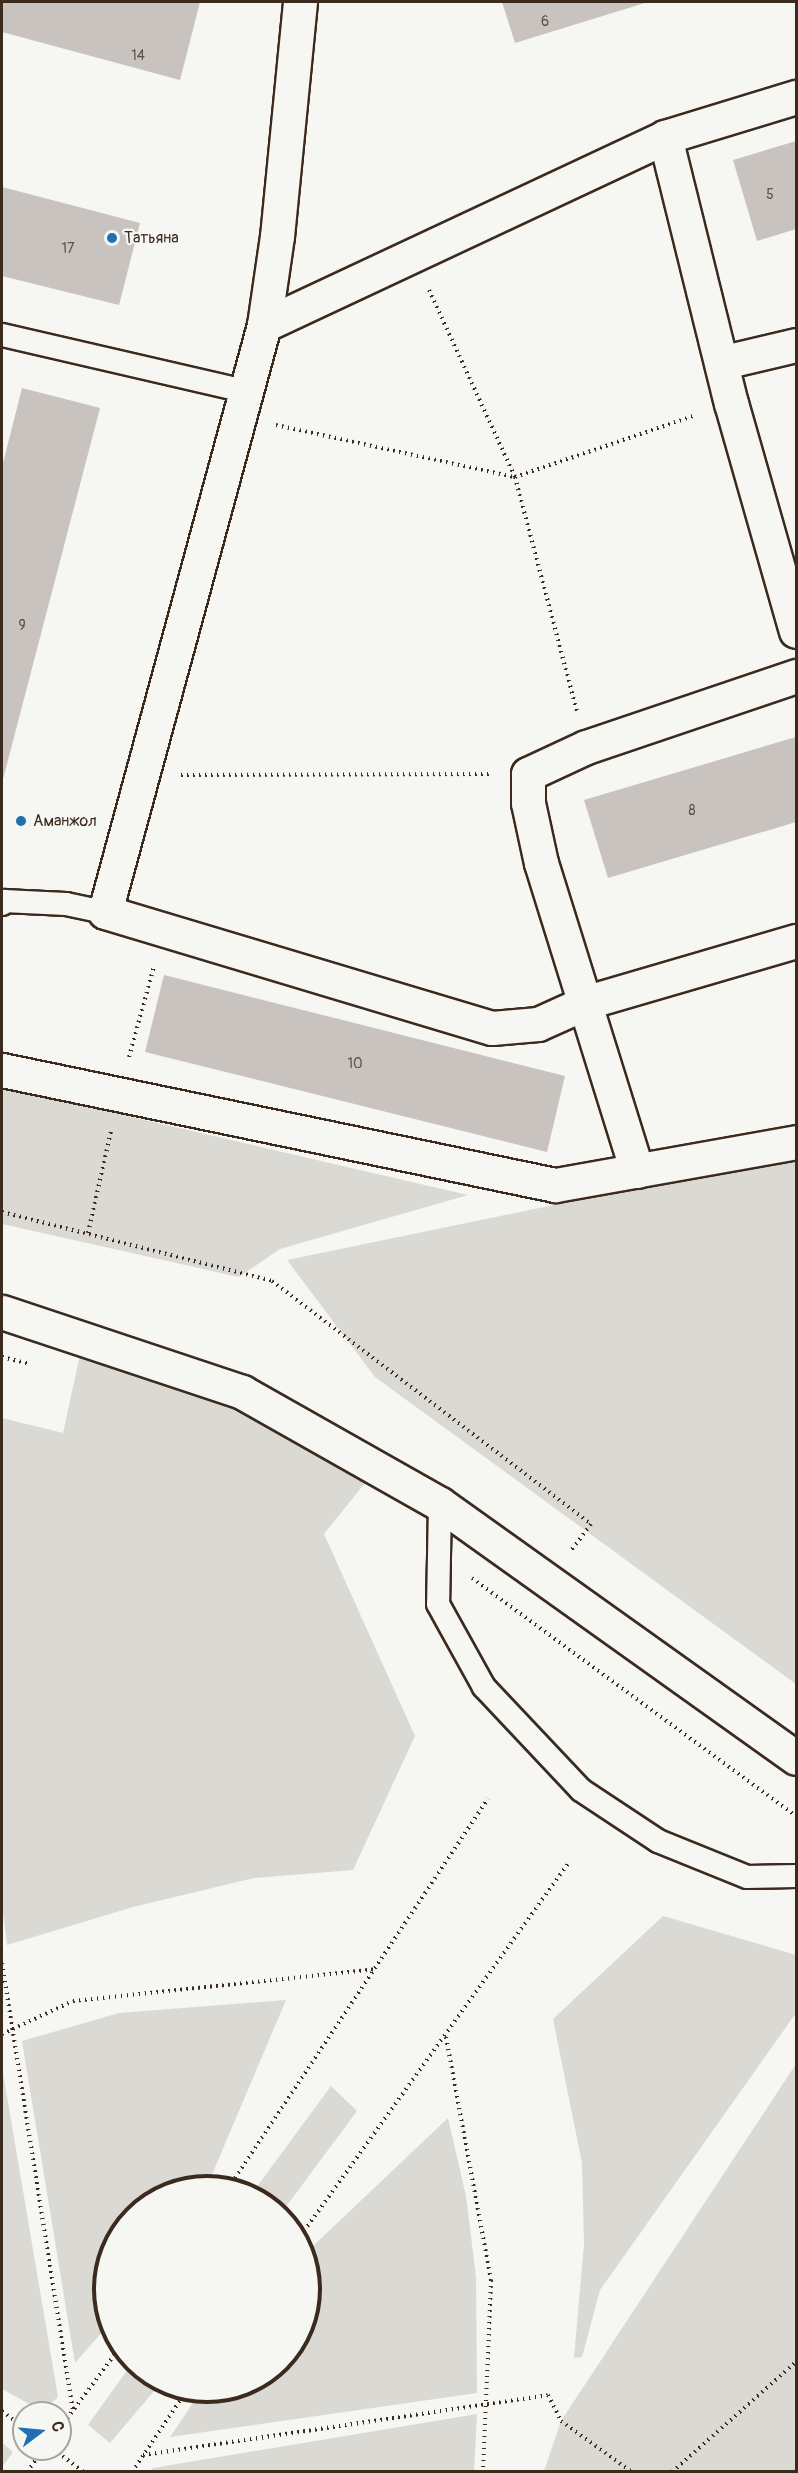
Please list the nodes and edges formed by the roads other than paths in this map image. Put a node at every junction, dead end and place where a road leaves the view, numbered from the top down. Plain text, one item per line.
1 (300, 2) edge
2 (796, 97) edge
3 (665, 137) junction
4 (264, 325) junction
5 (2, 335) edge
6 (796, 345) edge
7 (723, 362) junction
8 (240, 404) junction
9 (796, 631) edge
10 (796, 676) edge
11 (2, 902) edge
12 (105, 912) junction
13 (796, 940) edge
14 (587, 1002) junction
15 (2, 1070) edge
16 (796, 1142) edge
17 (637, 1171) junction
18 (2, 1312) edge
19 (440, 1504) junction
20 (796, 1758) edge
21 (796, 1876) edge

1 - 4 street
2 - 3 street
3 - 4 street
3 - 7 street
4 - 8 street
5 - 8 lane
6 - 7 street
7 - 9 street
8 - 12 street
10 - 14 street
11 - 12 lane
12 - 14 street
13 - 14 street
14 - 17 street
15 - 17 street
16 - 17 street
18 - 19 street
19 - 20 street
19 - 21 lane

